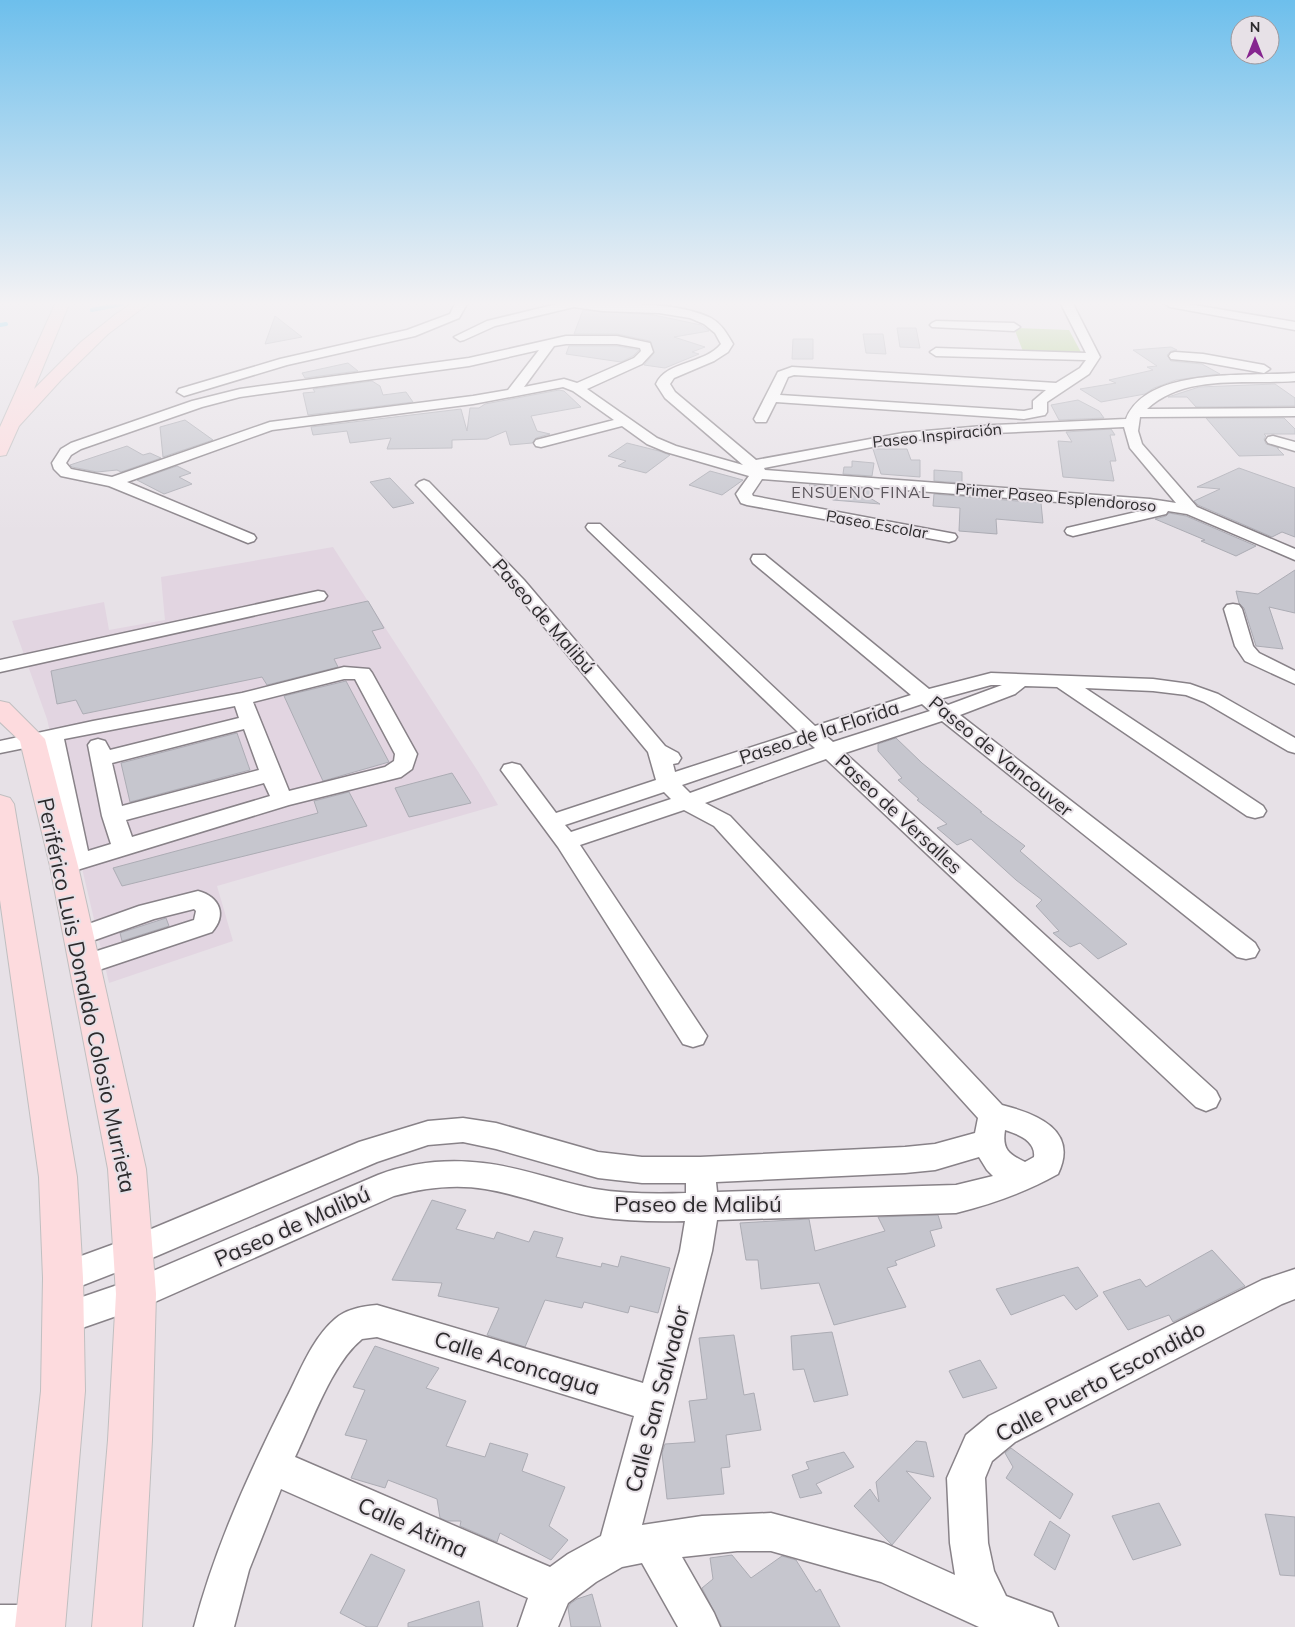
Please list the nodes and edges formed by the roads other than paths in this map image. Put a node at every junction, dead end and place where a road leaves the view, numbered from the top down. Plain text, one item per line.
1 (29, 380) edge
2 (52, 380) edge
3 (224, 380) edge
4 (310, 380) edge
5 (522, 380) edge
6 (596, 380) edge
7 (665, 380) edge
8 (781, 380) edge
9 (939, 380) edge
10 (1070, 380) edge
11 (1222, 380) edge
12 (1022, 385) junction
13 (1058, 387) junction
14 (578, 388) junction
15 (184, 392) dead end
16 (512, 393) junction
17 (772, 398) junction
18 (1038, 408) junction
19 (1295, 412) edge
20 (1133, 418) junction
21 (761, 419) dead end
22 (623, 422) junction
23 (9, 426) junction
24 (1274, 440) dead end
25 (541, 443) dead end
26 (1295, 447) edge
27 (0, 451) edge
28 (757, 470) junction
29 (113, 482) junction
30 (424, 485) dead end
31 (1173, 508) junction
32 (1191, 510) junction
33 (594, 527) dead end
34 (1072, 531) dead end
35 (949, 537) dead end
36 (248, 538) dead end
37 (1295, 555) edge
38 (759, 559) dead end
39 (318, 596) dead end
40 (1232, 609) dead end
41 (0, 666) edge
42 (1295, 678) edge
43 (1060, 681) junction
44 (1015, 684) junction
45 (927, 696) junction
46 (242, 699) junction
47 (0, 708) edge
48 (945, 713) junction
49 (251, 721) junction
50 (93, 727) junction
51 (812, 734) junction
52 (28, 740) edge
53 (1295, 747) edge
54 (831, 750) junction
55 (658, 752) junction
56 (101, 758) junction
57 (512, 770) dead end
58 (695, 772) junction
59 (272, 774) junction
60 (668, 783) junction
61 (714, 792) junction
62 (282, 800) junction
63 (686, 802) junction
64 (0, 804) edge
65 (1255, 811) dead end
66 (112, 816) junction
67 (722, 821) junction
68 (551, 822) junction
69 (566, 842) junction
70 (124, 848) junction
71 (71, 864) junction
72 (1246, 950) dead end
73 (693, 1036) dead end
74 (1206, 1099) dead end
75 (991, 1129) junction
76 (370, 1152) junction
77 (700, 1170) junction
78 (1027, 1177) junction
79 (389, 1184) junction
80 (703, 1206) junction
81 (134, 1251) junction
82 (63, 1278) junction
83 (1295, 1284) edge
84 (136, 1294) junction
85 (62, 1320) junction
86 (656, 1405) junction
87 (272, 1466) junction
88 (634, 1545) junction
89 (554, 1589) junction
90 (996, 1619) edge
91 (0, 1625) edge
92 (40, 1626) edge
93 (117, 1627) edge
94 (214, 1627) edge
95 (538, 1627) edge
96 (700, 1627) edge
97 (1038, 1627) edge

1 - 23 main road
2 - 23 main road
3 - 15 street
4 - 29 street, Primer Paseo Esplendoroso
5 - 16 street
6 - 14 street
7 - 28 street
8 - 17 street
9 - 12 street
10 - 13 street
11 - 20 street
12 - 13 street
12 - 18 street
13 - 18 street
14 - 16 street, Primer Paseo Esplendoroso
14 - 22 street, Primer Paseo Esplendoroso
16 - 29 street, Primer Paseo Esplendoroso
17 - 18 street
17 - 21 street
19 - 20 street, Paseo Inspiración
20 - 28 street, Paseo Inspiración
20 - 32 street
22 - 25 street
22 - 28 street, Primer Paseo Esplendoroso
23 - 27 main road
24 - 26 street
28 - 31 street, Primer Paseo Esplendoroso
28 - 35 street, Paseo Escolar
29 - 36 street
30 - 55 street, Paseo de Malibú
31 - 32 street, Primer Paseo Esplendoroso
31 - 34 street
32 - 37 street
33 - 51 street, Paseo de Versalles
38 - 45 street, Paseo de Vancouver
39 - 41 street
40 - 42 street
43 - 44 street, Paseo de la Florida
43 - 53 street, Paseo de la Florida
43 - 65 street
44 - 45 street, Paseo de la Florida
44 - 48 street, Paseo de la Florida
45 - 48 street, Paseo de Vancouver
45 - 51 street, Paseo de la Florida
46 - 49 street
46 - 50 street
46 - 62 street
47 - 52 main road
48 - 54 street, Paseo de la Florida
48 - 72 street, Paseo de Vancouver
49 - 56 street
49 - 59 street
50 - 52 street
50 - 56 street
51 - 54 street, Paseo de Versalles
51 - 58 street, Paseo de la Florida
52 - 71 main road, Periférico Luis Donaldo Colosio Murrieta
54 - 61 street, Paseo de la Florida
54 - 74 street, Paseo de Versalles
55 - 58 street, Paseo de Malibú
55 - 60 street, Paseo de Malibú
56 - 66 street
57 - 68 street
58 - 60 street, Paseo de la Florida
58 - 61 street, Paseo de Malibú
59 - 62 street
59 - 66 street
60 - 63 street, Paseo de Malibú
60 - 68 street, Paseo de la Florida
61 - 63 street, Paseo de la Florida
61 - 67 street, Paseo de Malibú
62 - 70 street
63 - 67 street, Paseo de Malibú
63 - 69 street, Paseo de la Florida
64 - 82 main road
66 - 70 street
67 - 75 street, Paseo de Malibú
68 - 69 street
69 - 73 street
70 - 71 street
71 - 81 main road, Periférico Luis Donaldo Colosio Murrieta
75 - 77 street, Paseo de Malibú
75 - 78 street
75 - 78 street, Paseo de Malibú
76 - 77 street, Paseo de Malibú
76 - 79 street
76 - 81 street, Paseo de Malibú
77 - 80 street, Calle San Salvador
78 - 80 street, Paseo de Malibú
79 - 80 street, Paseo de Malibú
79 - 84 street, Paseo de Malibú
80 - 86 street, Calle San Salvador
81 - 82 street, Paseo de Malibú
81 - 84 main road, Periférico Luis Donaldo Colosio Murrieta
82 - 85 main road
83 - 90 street, Calle Puerto Escondido
84 - 85 street, Paseo de Malibú
84 - 93 main road, Periférico Luis Donaldo Colosio Murrieta
85 - 92 main road
86 - 87 street, Calle Aconcagua
86 - 88 street, Calle San Salvador
87 - 89 street, Calle Atima
87 - 94 street
88 - 89 street
88 - 90 street
88 - 96 street
89 - 95 street
90 - 97 street
91 - 92 street

